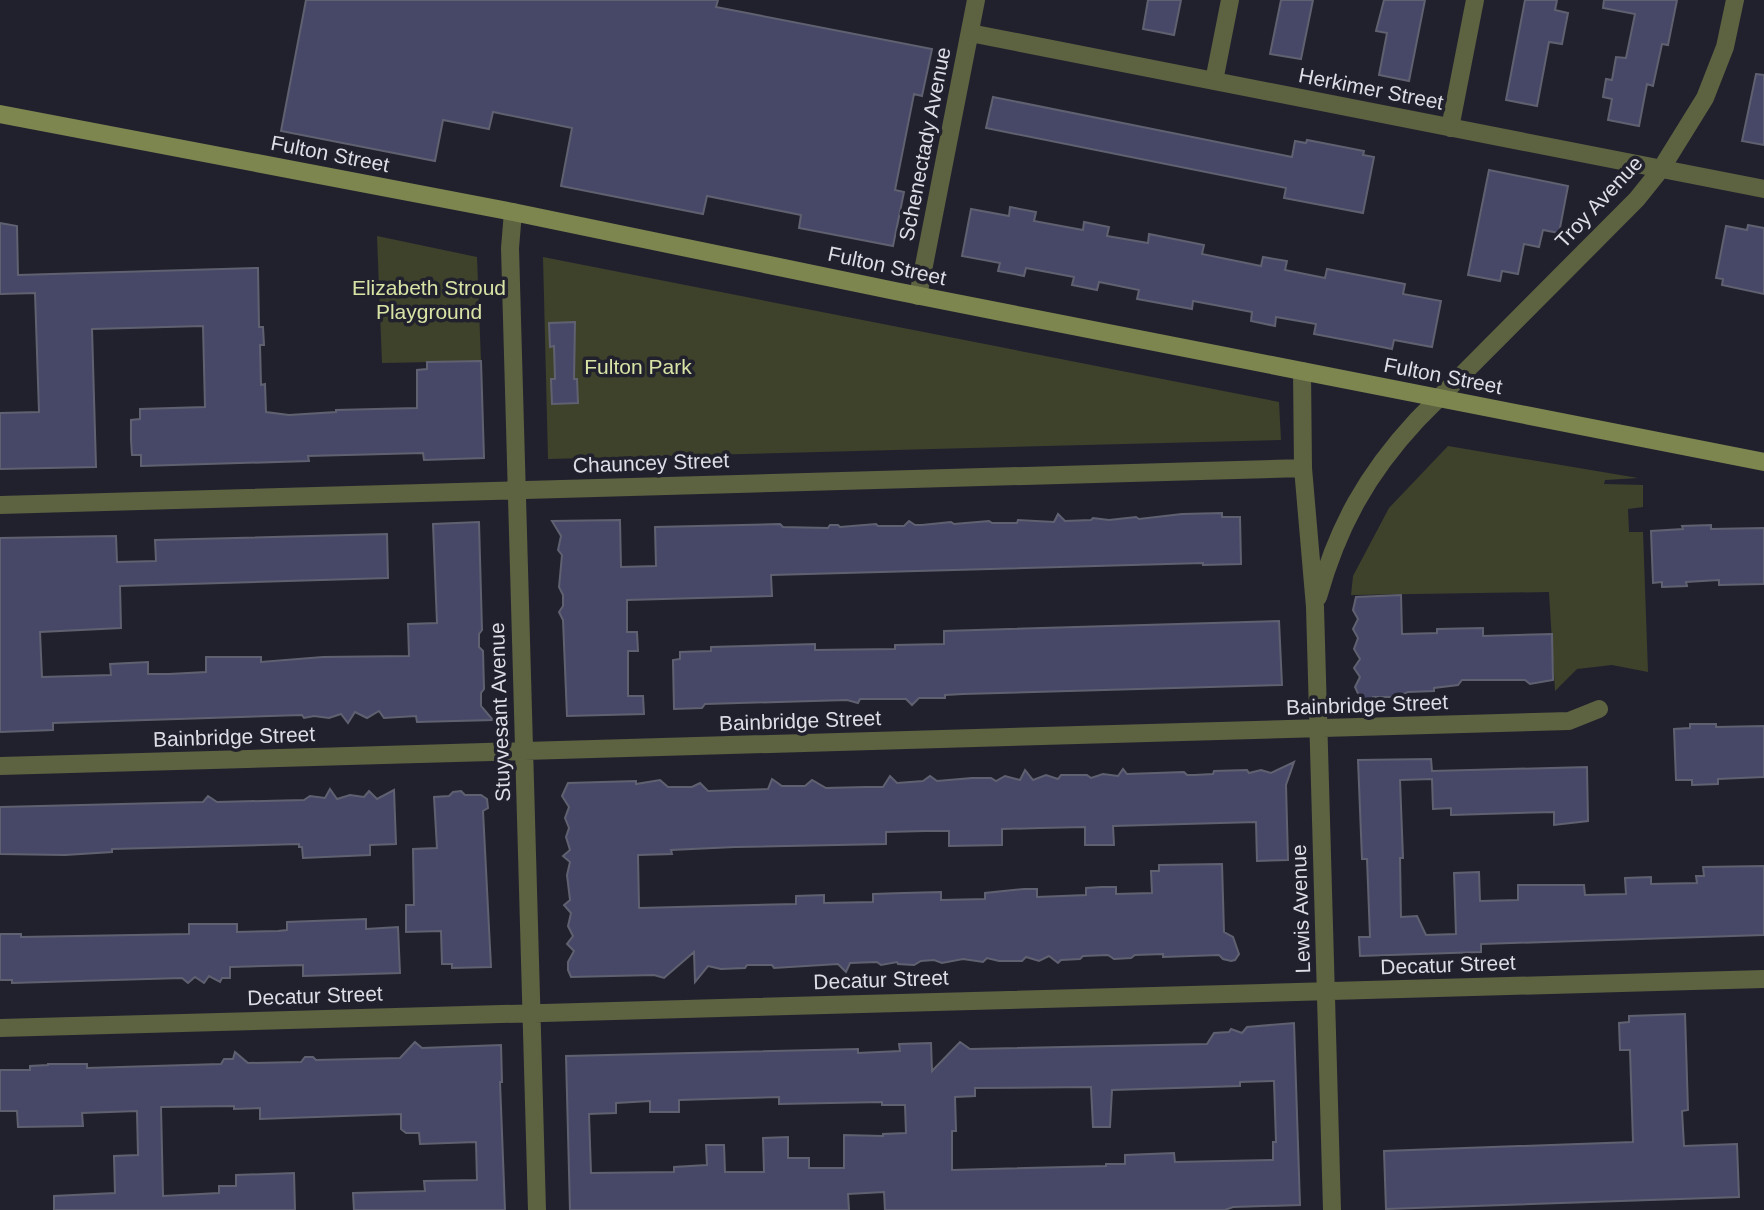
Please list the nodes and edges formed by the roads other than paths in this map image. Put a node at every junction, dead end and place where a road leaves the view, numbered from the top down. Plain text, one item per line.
1 (976, 0) edge
2 (1230, 0) edge
3 (1475, 0) edge
4 (1735, 0) edge
5 (970, 33) junction
6 (1214, 81) junction
7 (1, 114) edge
8 (1450, 128) junction
9 (1661, 169) junction
10 (1764, 189) edge
11 (513, 212) junction
12 (918, 296) junction
13 (1303, 371) junction
14 (1440, 399) junction
15 (1764, 462) edge
16 (1303, 468) junction
17 (517, 490) junction
18 (0, 505) edge
19 (1315, 607) junction
20 (1599, 709) dead end
21 (1318, 729) junction
22 (524, 752) junction
23 (0, 766) edge
24 (1764, 979) edge
25 (1326, 991) junction
26 (531, 1013) junction
27 (0, 1028) edge
28 (537, 1210) edge
29 (1332, 1210) edge

1 - 5 street, Schenectady Avenue
2 - 6 street
3 - 8 street
4 - 9 street, Troy Avenue
5 - 6 street, Herkimer Street
5 - 12 street, Schenectady Avenue
6 - 8 street, Herkimer Street
7 - 11 main road, Fulton Street
8 - 9 street, Herkimer Street
9 - 10 street, Herkimer Street
9 - 14 street, Troy Avenue
11 - 12 main road, Fulton Street
11 - 17 street, Stuyvesant Avenue
12 - 13 main road, Fulton Street
13 - 14 main road, Fulton Street
13 - 16 street, Lewis Avenue
14 - 15 main road, Fulton Street
14 - 19 street, Lewis Avenue
16 - 17 street, Chauncey Street
16 - 19 street, Lewis Avenue
17 - 18 street, Chauncey Street
17 - 22 street, Stuyvesant Avenue
19 - 21 street, Lewis Avenue
20 - 21 street, Bainbridge Street
21 - 22 street, Bainbridge Street
21 - 25 street, Lewis Avenue
22 - 23 street, Bainbridge Street
22 - 26 street, Stuyvesant Avenue
24 - 25 street, Decatur Street
25 - 26 street, Decatur Street
25 - 29 street, Lewis Avenue
26 - 27 street, Decatur Street
26 - 28 street, Stuyvesant Avenue

